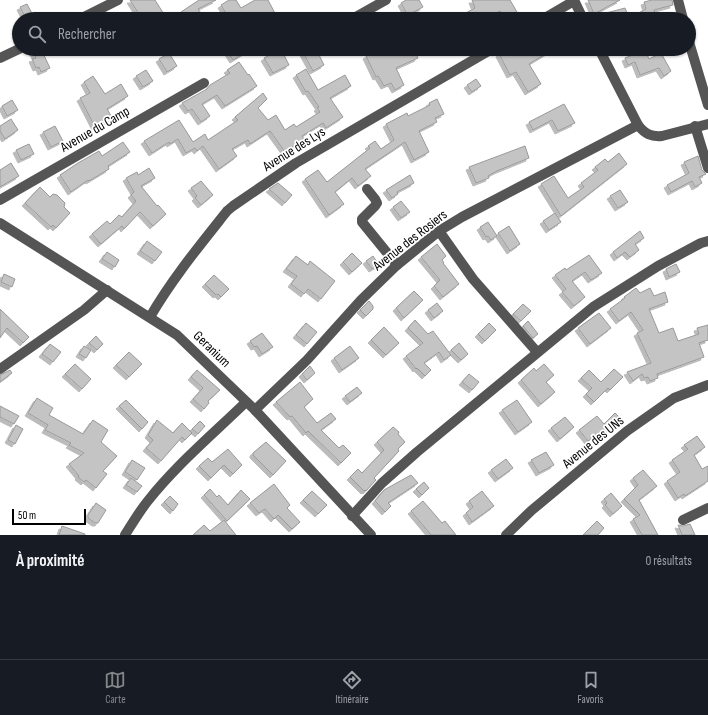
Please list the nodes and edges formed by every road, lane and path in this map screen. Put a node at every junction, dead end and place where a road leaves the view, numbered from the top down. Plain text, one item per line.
1 (118, 0) edge
2 (386, 0) edge
3 (574, 0) edge
4 (678, 0) edge
5 (94, 12) edge
6 (365, 12) edge
7 (554, 12) edge
8 (580, 12) edge
9 (681, 12) edge
10 (12, 52) edge
11 (480, 56) edge
12 (603, 56) edge
13 (693, 56) edge
14 (0, 58) edge
15 (204, 83) dead end
16 (708, 105) edge
17 (708, 124) edge
18 (695, 126) junction
19 (640, 128) junction
20 (708, 168) edge
21 (367, 189) dead end
22 (0, 200) edge
23 (0, 223) edge
24 (439, 231) junction
25 (708, 241) edge
26 (396, 265) junction
27 (107, 290) junction
28 (150, 317) junction
29 (537, 352) junction
30 (0, 369) edge
31 (708, 385) edge
32 (246, 402) junction
33 (255, 410) junction
34 (708, 508) edge
35 (352, 516) junction
36 (683, 520) dead end
37 (124, 535) edge
38 (371, 535) edge
39 (506, 535) edge

1 - 5 street
2 - 6 street
3 - 7 street
3 - 8 street
4 - 9 street
10 - 14 street
11 - 28 street, Avenue des Lys
12 - 19 street
13 - 16 street
15 - 22 street, Avenue du Camp
17 - 18 street
18 - 19 street
18 - 20 street
19 - 24 street, Avenue des Rosiers
21 - 26 street
23 - 27 street, Geranium
24 - 26 street, Avenue des Rosiers
24 - 29 street
25 - 29 street
26 - 33 street, Avenue des Rosiers
27 - 28 street, Geranium
27 - 30 street
28 - 32 street, Geranium
29 - 35 street
31 - 39 street, Avenue des UNs
32 - 33 street, Geranium
32 - 37 street
33 - 35 street, Geranium
34 - 36 street
35 - 38 street, Geranium

